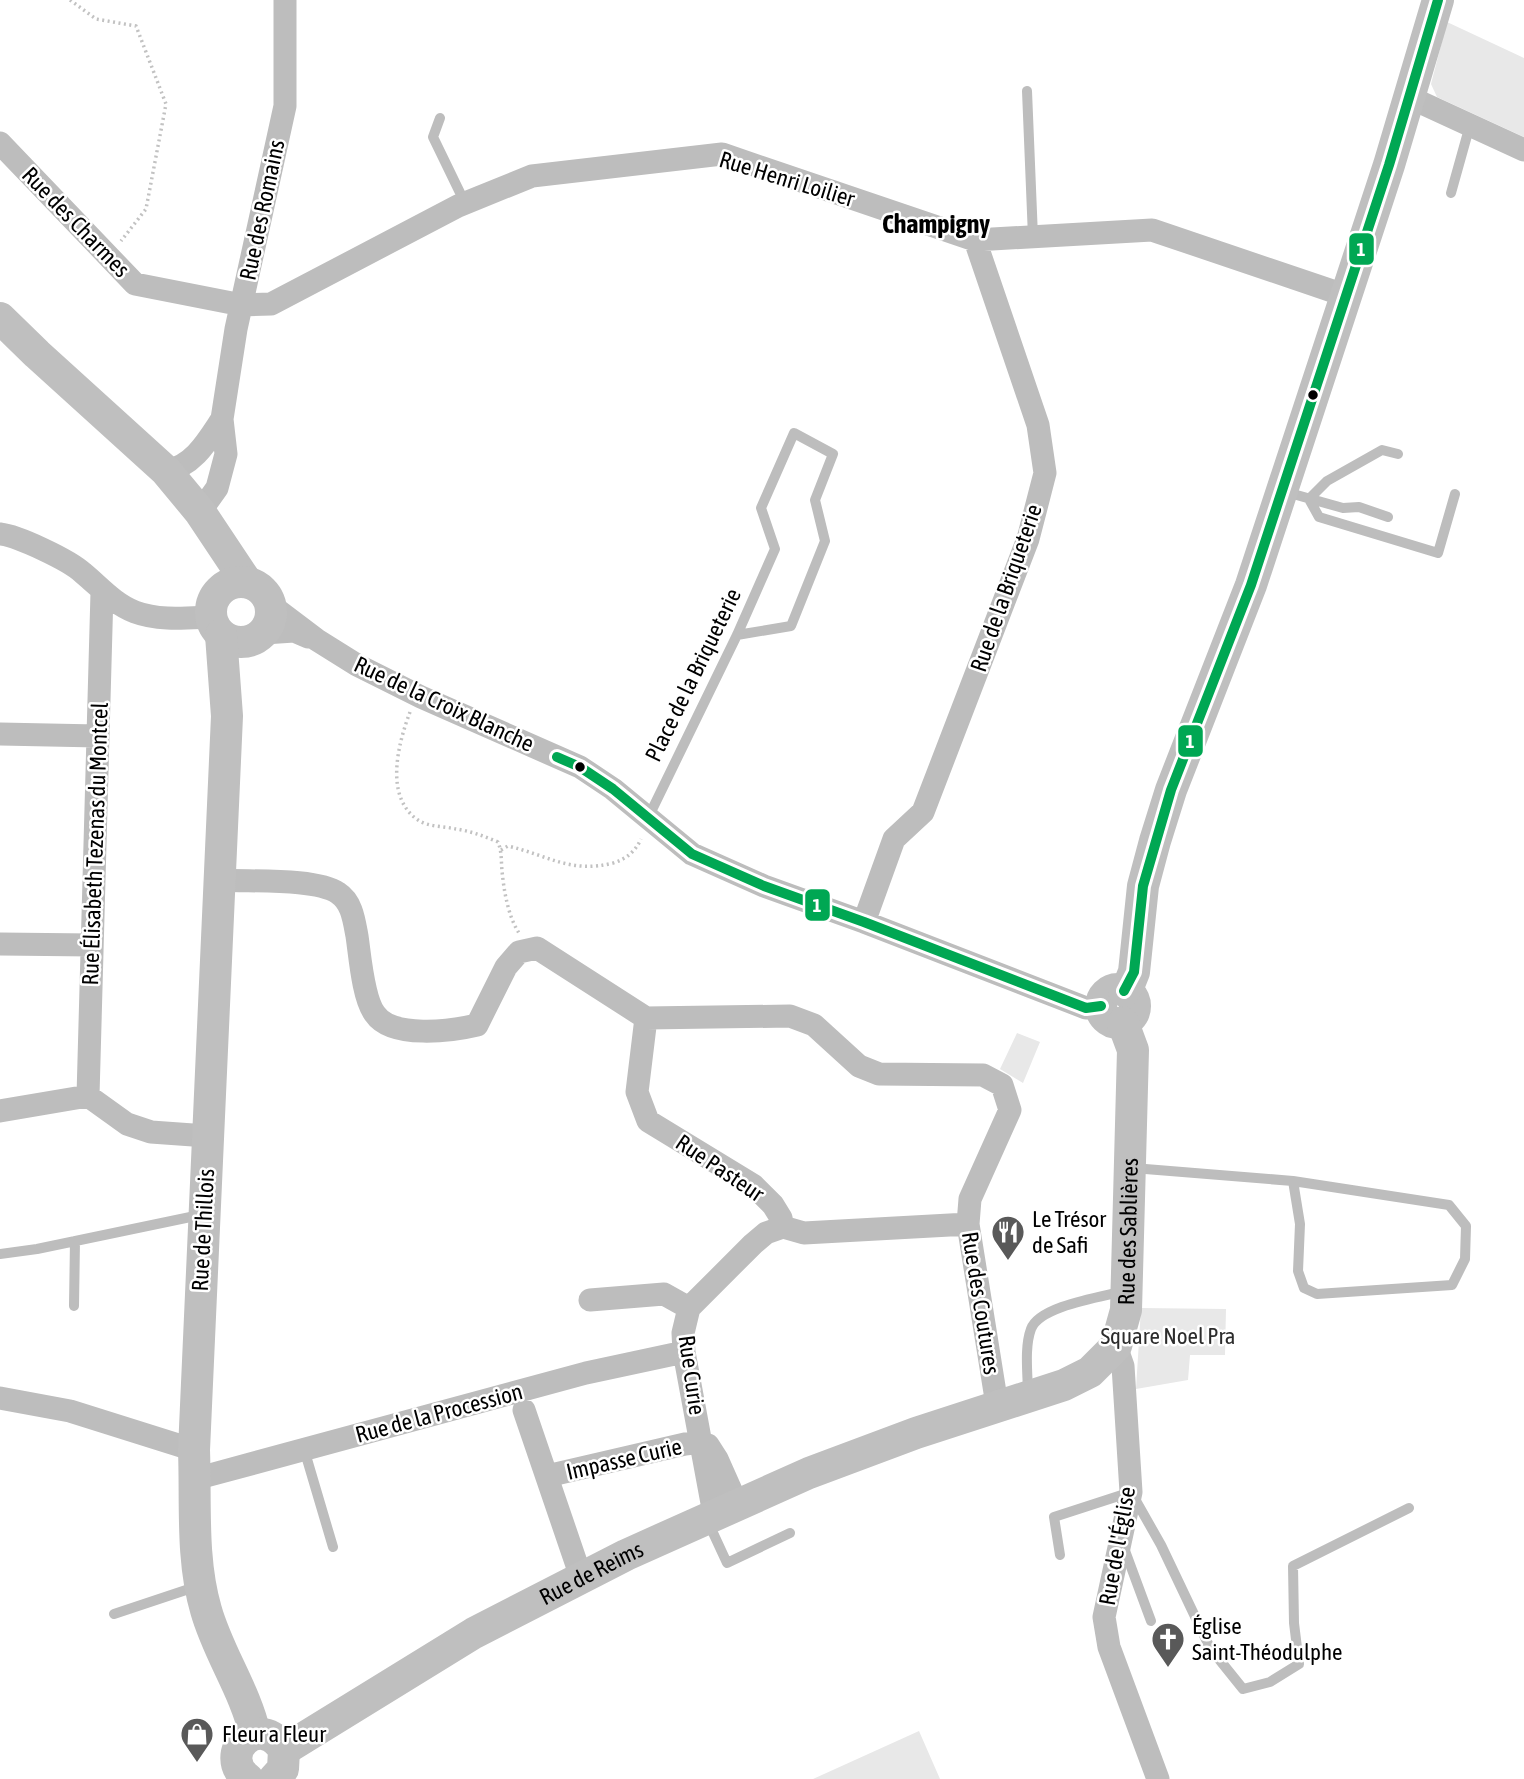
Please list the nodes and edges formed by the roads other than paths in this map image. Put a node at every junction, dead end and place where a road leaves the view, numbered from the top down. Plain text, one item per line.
1 (285, 0) edge
2 (1438, 0) edge
3 (1027, 91) dead end
4 (1411, 98) junction
5 (440, 118) dead end
6 (1470, 125) junction
7 (0, 143) edge
8 (1524, 150) edge
9 (1451, 193) dead end
10 (465, 203) junction
11 (1033, 237) junction
12 (975, 240) junction
13 (1347, 296) junction
14 (242, 305) junction
15 (0, 318) edge
16 (222, 419) junction
17 (1398, 454) dead end
18 (166, 471) junction
19 (1455, 494) dead end
20 (1296, 495) junction
21 (1388, 517) dead end
22 (204, 519) junction
23 (0, 534) edge
24 (102, 592) junction
25 (240, 615) junction
26 (737, 635) junction
27 (0, 734) edge
28 (98, 736) junction
29 (648, 818) junction
30 (221, 880) junction
31 (864, 922) junction
32 (0, 944) edge
33 (92, 945) junction
34 (1116, 1007) junction
35 (646, 1018) junction
36 (88, 1097) junction
37 (0, 1111) edge
38 (207, 1136) junction
39 (1130, 1168) junction
40 (1293, 1181) junction
41 (204, 1214) junction
42 (968, 1224) junction
43 (783, 1227) junction
44 (75, 1241) junction
45 (0, 1254) edge
46 (1127, 1290) junction
47 (590, 1300) dead end
48 (74, 1307) dead end
49 (689, 1308) junction
50 (1116, 1346) junction
51 (684, 1352) junction
52 (1028, 1396) junction
53 (0, 1398) edge
54 (998, 1405) junction
55 (524, 1410) dead end
56 (916, 1433) joint
57 (702, 1442) junction
58 (304, 1449) junction
59 (194, 1464) junction
60 (547, 1476) junction
61 (1131, 1492) junction
62 (1409, 1508) dead end
63 (719, 1512) junction
64 (790, 1533) dead end
65 (1121, 1539) junction
66 (333, 1547) dead end
67 (1060, 1555) dead end
68 (581, 1577) junction
69 (201, 1585) junction
70 (114, 1614) dead end
71 (1151, 1621) dead end
72 (255, 1734) junction
73 (279, 1764) edge
74 (240, 1776) edge
75 (1158, 1779) edge

1 - 14 street, Rue des Romains
2 - 4 street
3 - 11 lane
4 - 6 street
4 - 13 street
5 - 10 lane
6 - 8 street
6 - 9 lane
7 - 14 street, Rue des Charmes
10 - 12 street, Rue Henri Loilier
10 - 14 street, Rue Henri Loilier
11 - 12 street, Rue Henri Loilier
11 - 13 street, Rue Henri Loilier
12 - 31 street, Rue de la Briqueterie
13 - 20 street
14 - 16 street, Rue des Romains
15 - 18 street
16 - 18 street, Rue des Romains
16 - 22 street, Rue des Romains
17 - 20 lane
18 - 22 street
19 - 20 lane
20 - 21 lane
20 - 34 street
22 - 25 street
23 - 24 street, Rue de la Croix Blanche
24 - 25 street, Rue de la Croix Blanche
24 - 28 street, Rue Élisabeth Tezenas du Montcel
25 - 29 street, Rue de la Croix Blanche
25 - 30 street, Rue de Thillois
26 - 26 lane, Place de la Briqueterie
26 - 29 lane, Place de la Briqueterie
27 - 28 street
28 - 33 street, Rue Élisabeth Tezenas du Montcel
29 - 31 street, Rue de la Croix Blanche
30 - 35 street
30 - 38 street, Rue de Thillois
31 - 34 street, Rue de la Croix Blanche
32 - 33 street
33 - 36 street, Rue Élisabeth Tezenas du Montcel
34 - 39 street, Rue des Sablières
35 - 42 street, Rue des Coutures
35 - 43 street, Rue Pasteur
36 - 37 street
36 - 38 street
38 - 41 street, Rue de Thillois
39 - 40 lane
39 - 46 street, Rue des Sablières
40 - 40 lane
41 - 44 lane
41 - 59 street, Rue de Thillois
42 - 43 street
42 - 54 street, Rue des Coutures
43 - 49 street, Rue Curie
44 - 45 lane
44 - 48 lane
46 - 50 street, Rue des Sablières
46 - 52 lane
47 - 49 street
49 - 51 street, Rue Curie
50 - 52 street, Rue des Sablières
50 - 61 street, Rue de l'Église
51 - 57 street, Rue Curie
51 - 58 street, Rue de la Procession
52 - 54 street, Rue des Sablières
53 - 59 street
54 - 56 street, Rue des Sablières
55 - 60 street, Impasse Curie
56 - 63 street, Rue de Reims
57 - 60 street, Impasse Curie
57 - 63 street, Rue Curie
58 - 59 street, Rue de la Procession
58 - 66 lane
59 - 69 street, Rue de Thillois
60 - 68 street, Impasse Curie
61 - 62 lane
61 - 65 street, Rue de l'Église
61 - 67 lane
63 - 64 lane
63 - 68 street, Rue de Reims
65 - 71 lane
65 - 75 street, Rue de l'Église
68 - 73 street, Rue de Reims
69 - 70 lane
69 - 72 street, Rue de Thillois
72 - 73 street
72 - 74 street

